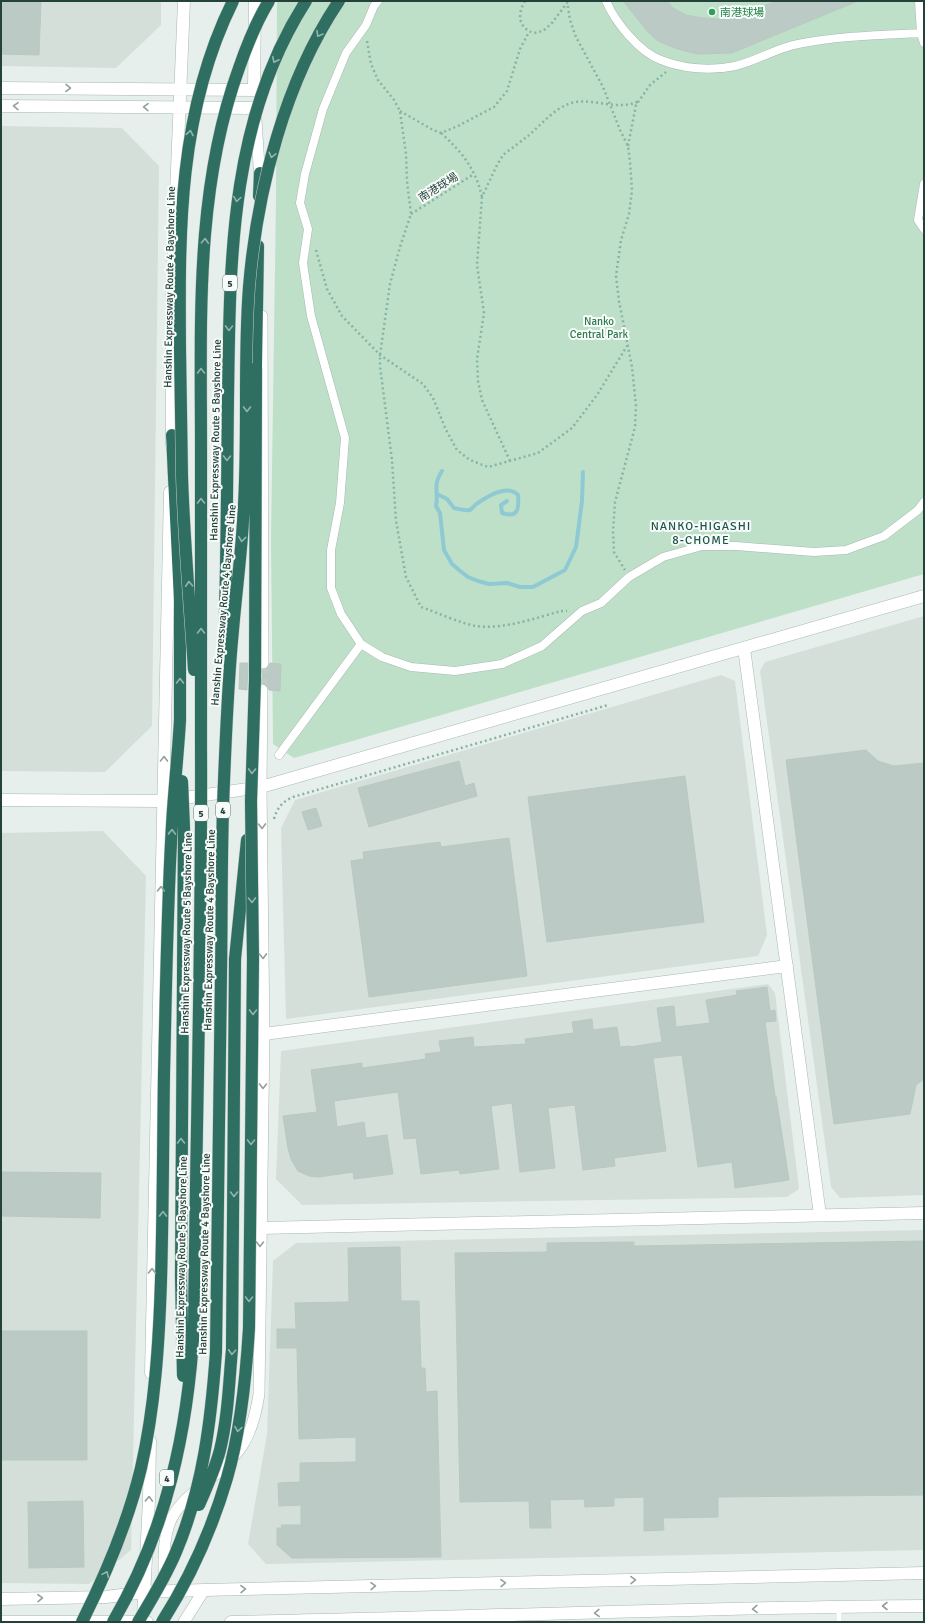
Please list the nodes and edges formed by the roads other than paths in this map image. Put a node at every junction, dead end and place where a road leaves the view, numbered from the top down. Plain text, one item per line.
1 (184, 1) edge
2 (233, 1) edge
3 (254, 1) edge
4 (269, 1) edge
5 (306, 1) edge
6 (339, 1) edge
7 (378, 1) edge
8 (606, 1) edge
9 (919, 1) edge
10 (922, 33) junction
11 (924, 43) edge
12 (1, 88) edge
13 (181, 90) junction
14 (254, 90) junction
15 (1, 106) edge
16 (180, 107) junction
17 (255, 108) junction
18 (260, 173) junction
19 (924, 184) edge
20 (924, 229) edge
21 (172, 435) junction
22 (924, 502) edge
23 (924, 596) edge
24 (361, 644) junction
25 (744, 648) junction
26 (263, 663) tunnel mouth
27 (262, 690) tunnel mouth
28 (180, 720) junction
29 (279, 755) dead end
30 (261, 787) junction
31 (1, 800) edge
32 (163, 800) junction
33 (251, 801) junction
34 (787, 966) junction
35 (264, 1034) junction
36 (924, 1212) edge
37 (820, 1214) junction
38 (261, 1228) junction
39 (184, 1418) junction
40 (924, 1573) edge
41 (156, 1581) junction
42 (204, 1590) junction
43 (145, 1592) junction
44 (163, 1592) junction
45 (1, 1599) edge
46 (839, 1606) junction
47 (924, 1606) edge
48 (398, 1621) edge
49 (1, 1622) edge
50 (82, 1622) edge
51 (106, 1622) edge
52 (113, 1622) edge
53 (132, 1622) edge
54 (138, 1622) edge
55 (143, 1622) edge
56 (147, 1622) edge
57 (162, 1622) edge
58 (184, 1622) edge
59 (231, 1622) edge
60 (839, 1622) edge

1 - 13 street
51 -> 2 highway, Hanshin Expressway Route 4 Bayshore Line / 4, bridge
3 - 14 street
39 -> 4 highway, Hanshin Expressway Route 5 Bayshore Line / 5, bridge
5 -> 41 highway, Hanshin Expressway Route 5 Bayshore Line / 5, bridge
6 -> 54 highway, Hanshin Expressway Route 4 Bayshore Line / 4, bridge
7 - 24 street
8 - 10 street
9 - 10 street
10 - 11 street
12 -> 13 street
13 - 14 street
13 - 16 street
14 - 17 street
16 -> 15 street
16 - 17 street
16 - 21 street
17 - 18 street
18 - 26 street
18 -> 33 highway, bridge
19 - 20 street
28 -> 21 highway
32 -> 21 street
22 - 24 street
23 - 25 street
24 - 29 street
25 - 30 street
25 - 34 street
27 - 30 street
39 -> 28 highway, bridge
50 -> 28 highway, bridge
30 - 32 street
30 -> 35 street
31 - 32 street
43 -> 32 street
33 -> 41 highway, bridge
33 -> 57 highway, bridge
34 - 35 street
34 - 37 street
35 -> 38 street
36 - 37 street
37 - 38 street
38 -> 44 street
39 - 52 highway, Hanshin Expressway Route 5 Bayshore Line / 5, bridge
42 -> 40 street
41 - 53 highway, Hanshin Expressway Route 5 Bayshore Line / 5
42 - 44 street
42 - 58 street
43 - 44 street
45 -> 43 street
43 - 55 street
47 -> 46 street
46 -> 48 street
46 - 60 lane
48 - 59 street
49 - 55 street
55 - 56 street

